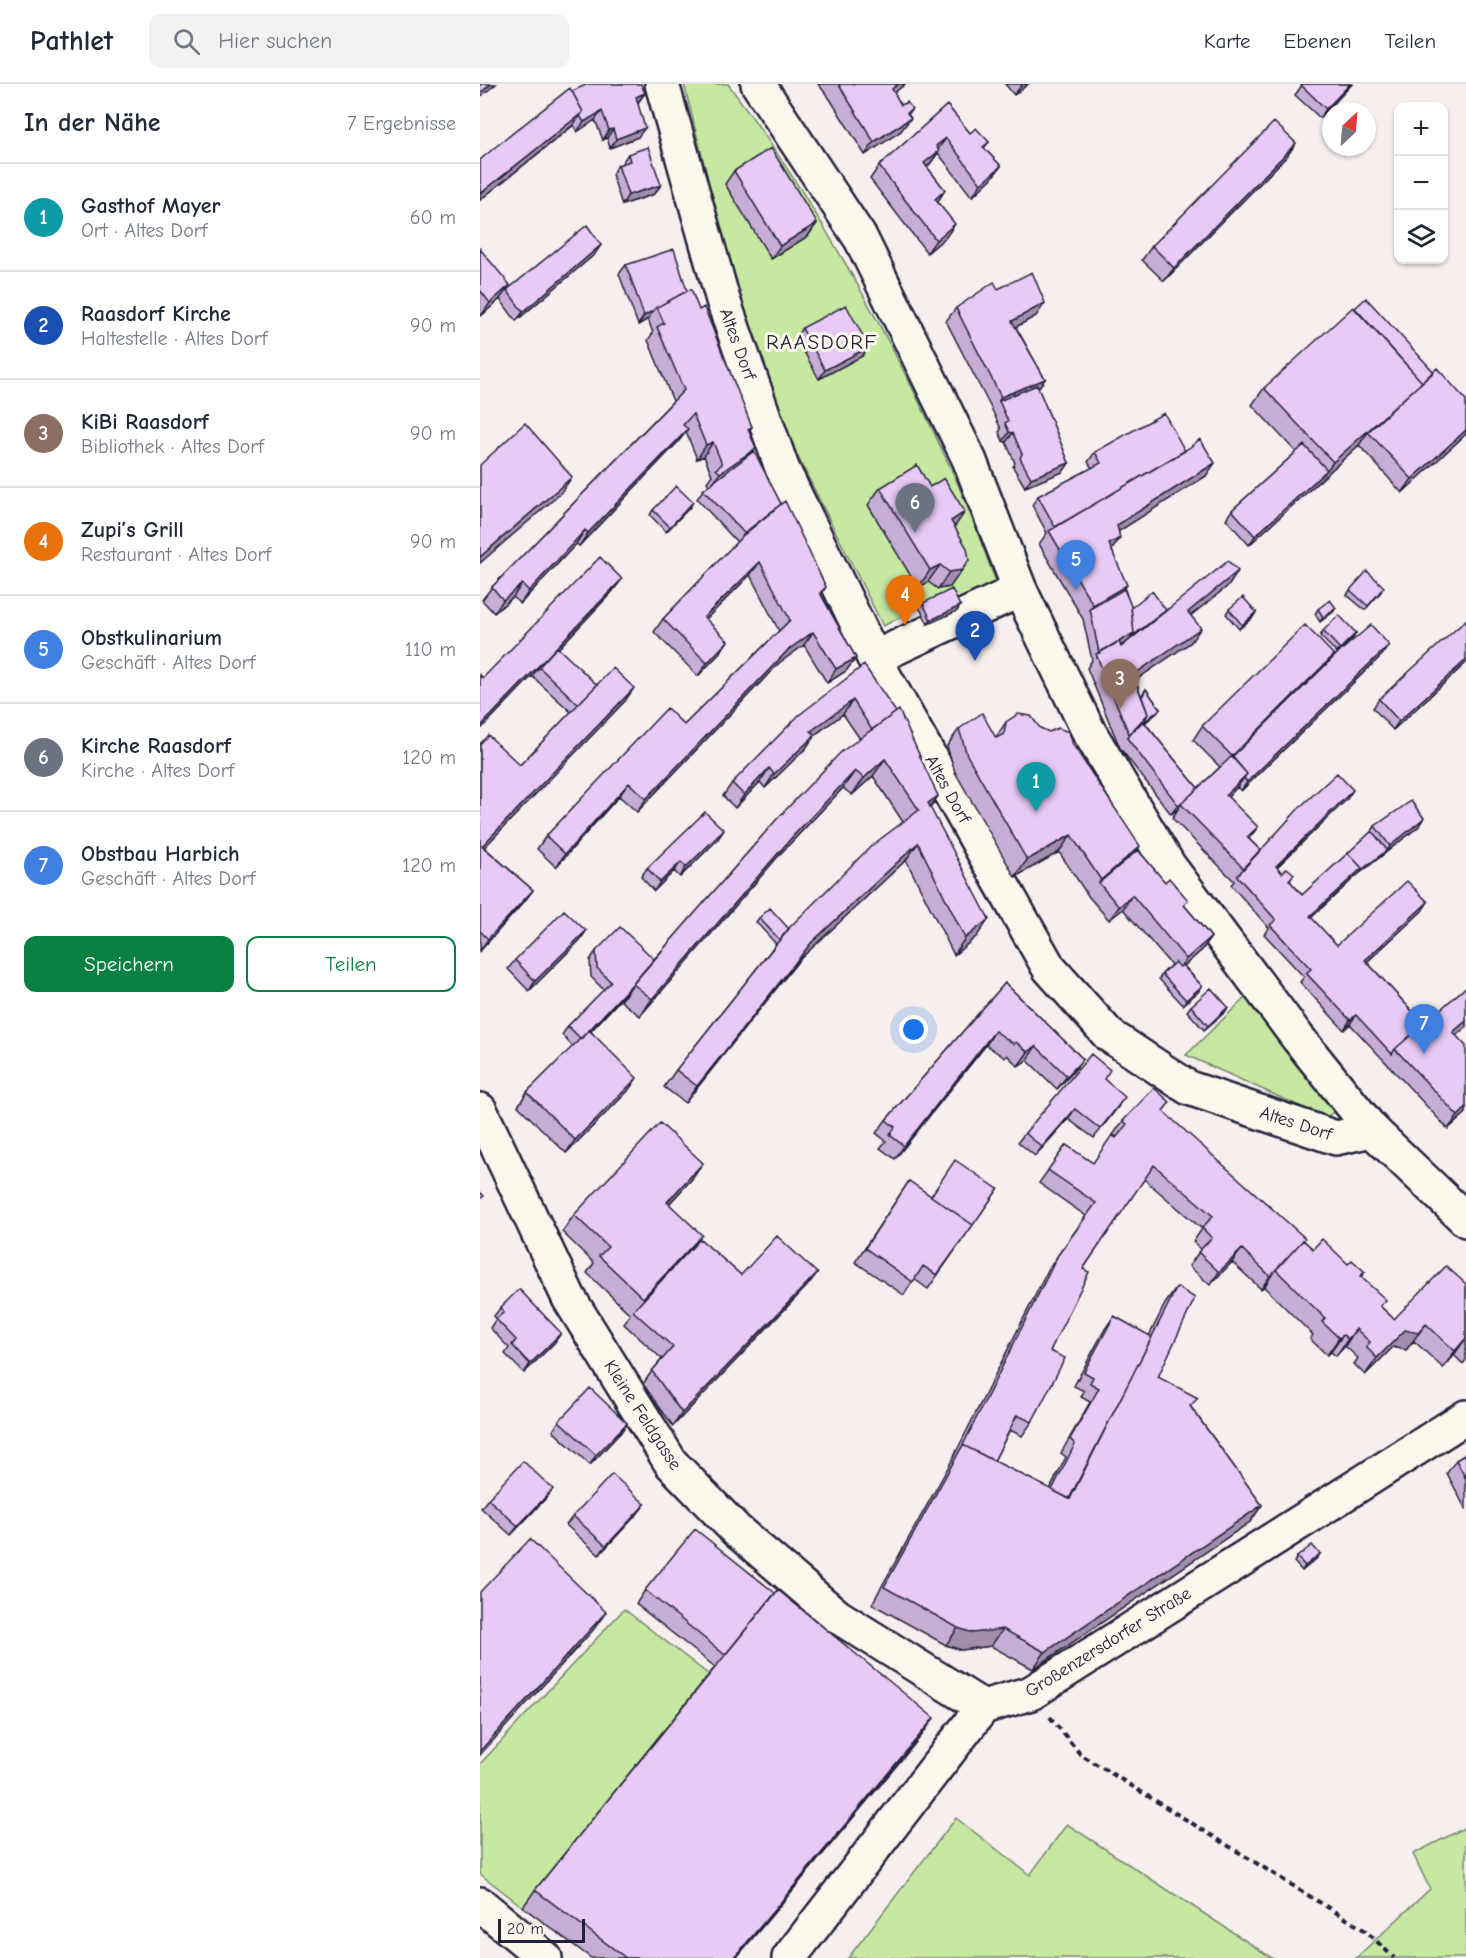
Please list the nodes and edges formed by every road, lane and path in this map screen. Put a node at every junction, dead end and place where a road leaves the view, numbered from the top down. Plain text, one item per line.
1 (662, 84) edge
2 (758, 84) edge
3 (1020, 590) junction
4 (874, 658) junction
5 (480, 1110) edge
6 (1372, 1130) junction
7 (1466, 1220) edge
8 (1466, 1417) edge
9 (1031, 1693) junction
10 (983, 1707) junction
11 (480, 1904) edge
12 (545, 1958) edge
13 (789, 1958) edge
14 (1394, 1958) edge

1 - 4 street, Altes Dorf
2 - 3 street, Altes Dorf
3 - 4 street
3 - 6 street, Altes Dorf
4 - 6 street, Altes Dorf
5 - 10 street, Kleine Feldgasse
6 - 7 street
8 - 9 street, Großenzersdorfer Straße
9 - 10 street, Großenzersdorfer Straße
9 - 14 path
10 - 13 street
11 - 12 street

